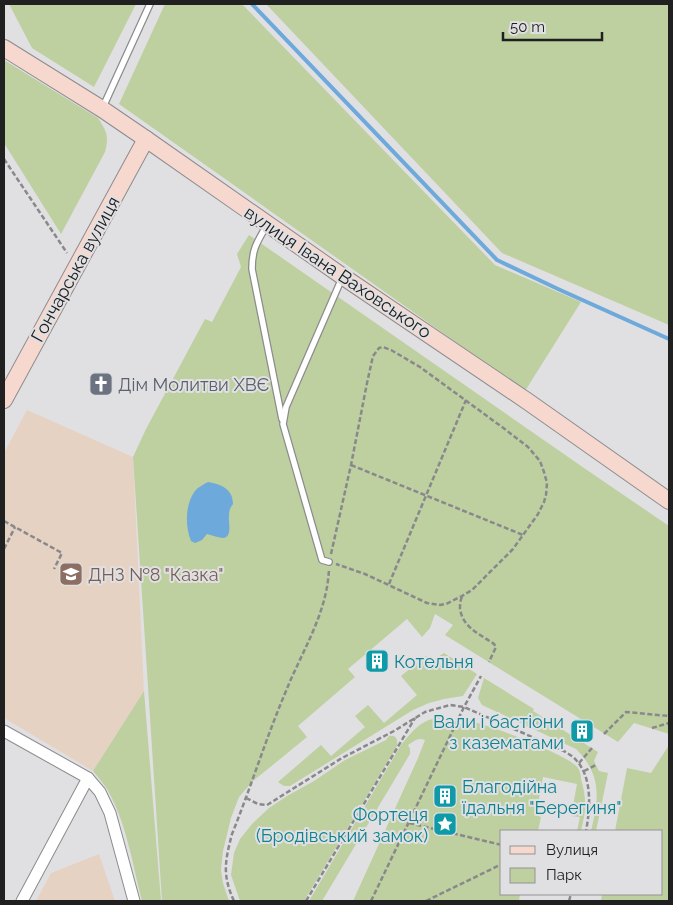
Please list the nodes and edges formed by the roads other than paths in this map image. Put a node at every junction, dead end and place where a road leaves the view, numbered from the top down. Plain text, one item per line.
1 (150, 4) edge
2 (4, 48) edge
3 (102, 109) junction
4 (146, 139) junction
5 (268, 224) junction
6 (342, 276) junction
7 (6, 389) edge
8 (283, 424) junction
9 (669, 501) edge
10 (330, 562) road end
11 (4, 731) edge
12 (88, 778) junction
13 (22, 901) edge
14 (134, 901) edge

1 - 3 lane
2 - 3 main road, вулиця Івана Ваховського
3 - 4 main road, вулиця Івана Ваховського
4 - 5 main road, вулиця Івана Ваховського
4 - 7 main road, Гончарська вулиця
5 - 6 main road, вулиця Івана Ваховського
5 - 8 lane
6 - 8 lane
6 - 9 main road, вулиця Івана Ваховського
8 - 10 lane
11 - 12 street
12 - 13 street
12 - 14 street

